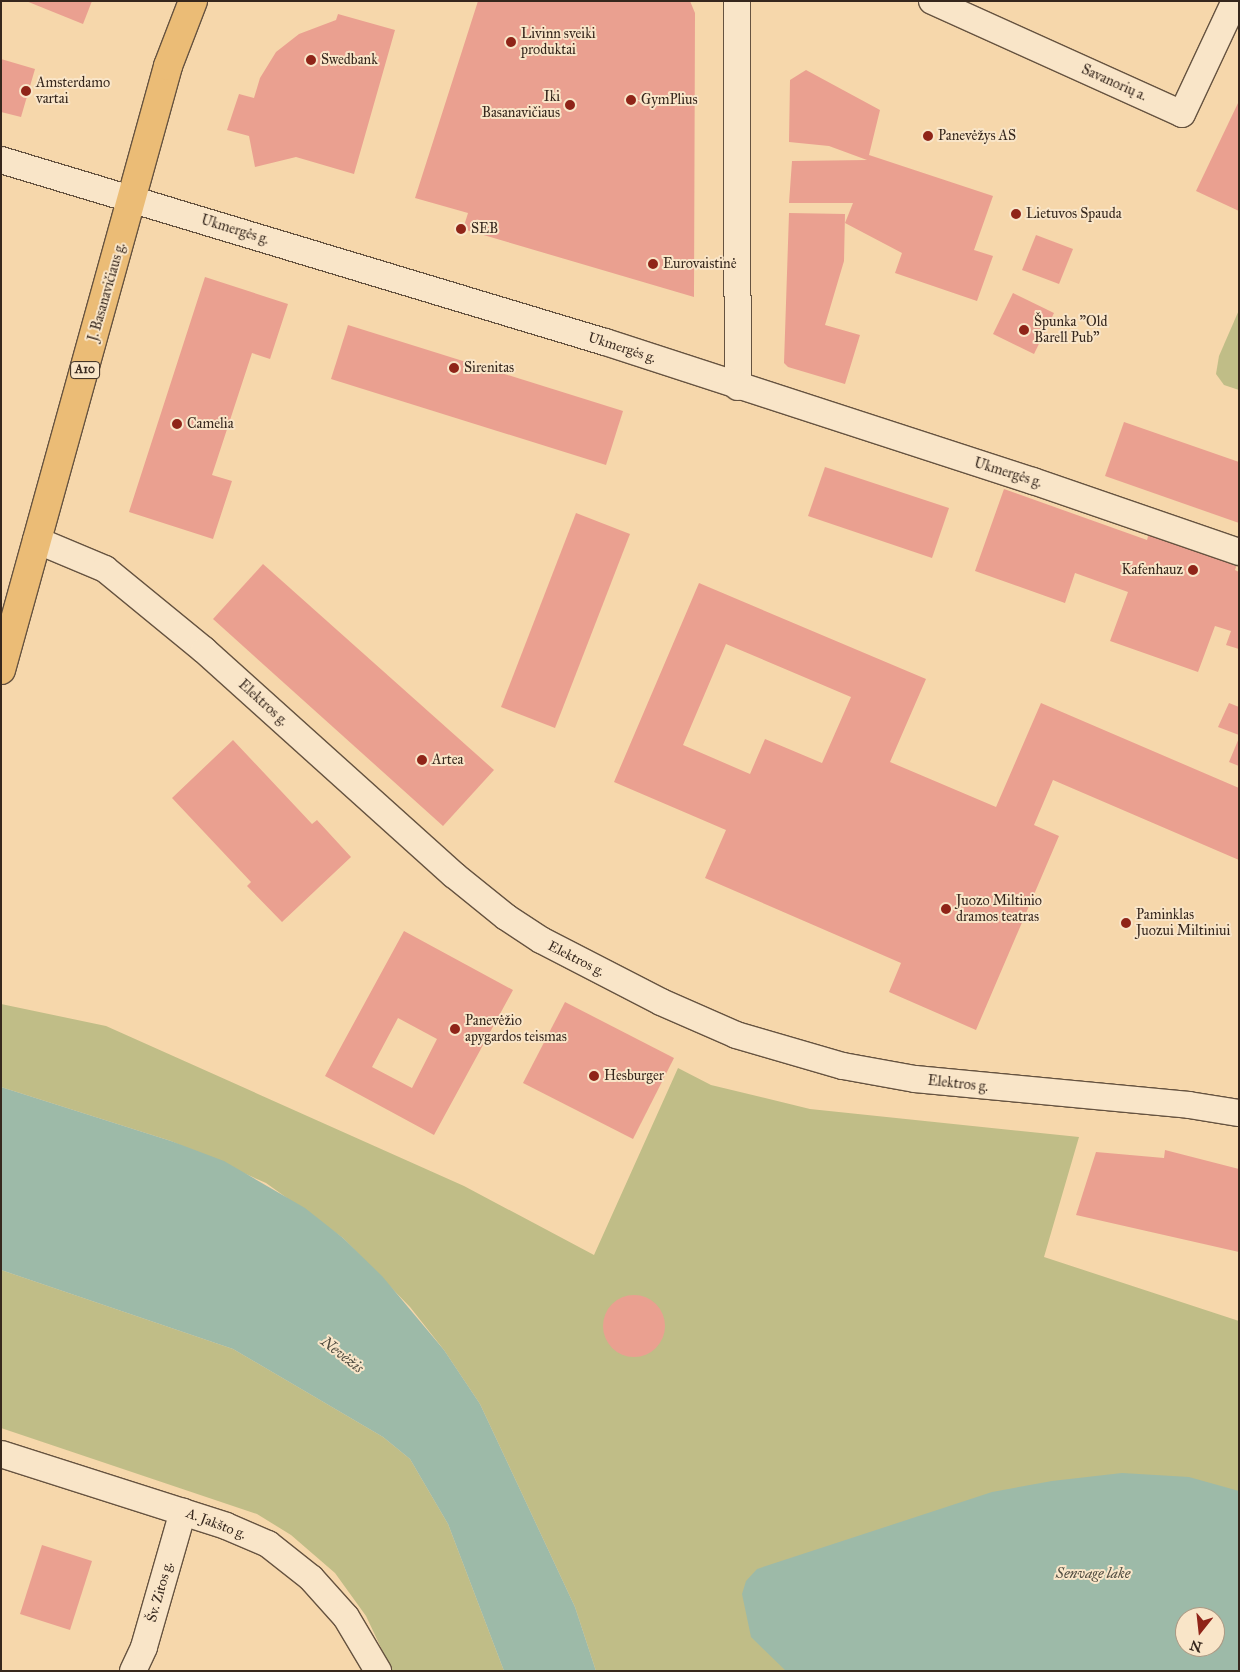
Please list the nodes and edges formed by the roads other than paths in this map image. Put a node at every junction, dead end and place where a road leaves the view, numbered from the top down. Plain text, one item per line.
1 (193, 1) edge
2 (737, 1) edge
3 (932, 1) edge
4 (1234, 1) edge
5 (1, 160) edge
6 (134, 200) junction
7 (738, 387) junction
8 (36, 540) junction
9 (1239, 552) edge
10 (1, 670) edge
11 (1239, 1113) edge
12 (1, 1454) edge
13 (183, 1511) junction
14 (133, 1671) edge
15 (378, 1671) edge

1 - 6 highway, J. Basanavičiaus g. / A10
2 - 7 street
3 - 4 street, Savanorių a.
5 - 6 street, Ukmergės g.
6 - 7 street, Ukmergės g.
6 - 8 highway, J. Basanavičiaus g. / A10
7 - 9 street, Ukmergės g.
8 - 10 highway, J. Basanavičiaus g. / A10
8 - 11 street, Elektros g.
12 - 13 street, A. Jakšto g.
13 - 14 street, Šv. Zitos g.
13 - 15 street, A. Jakšto g.

